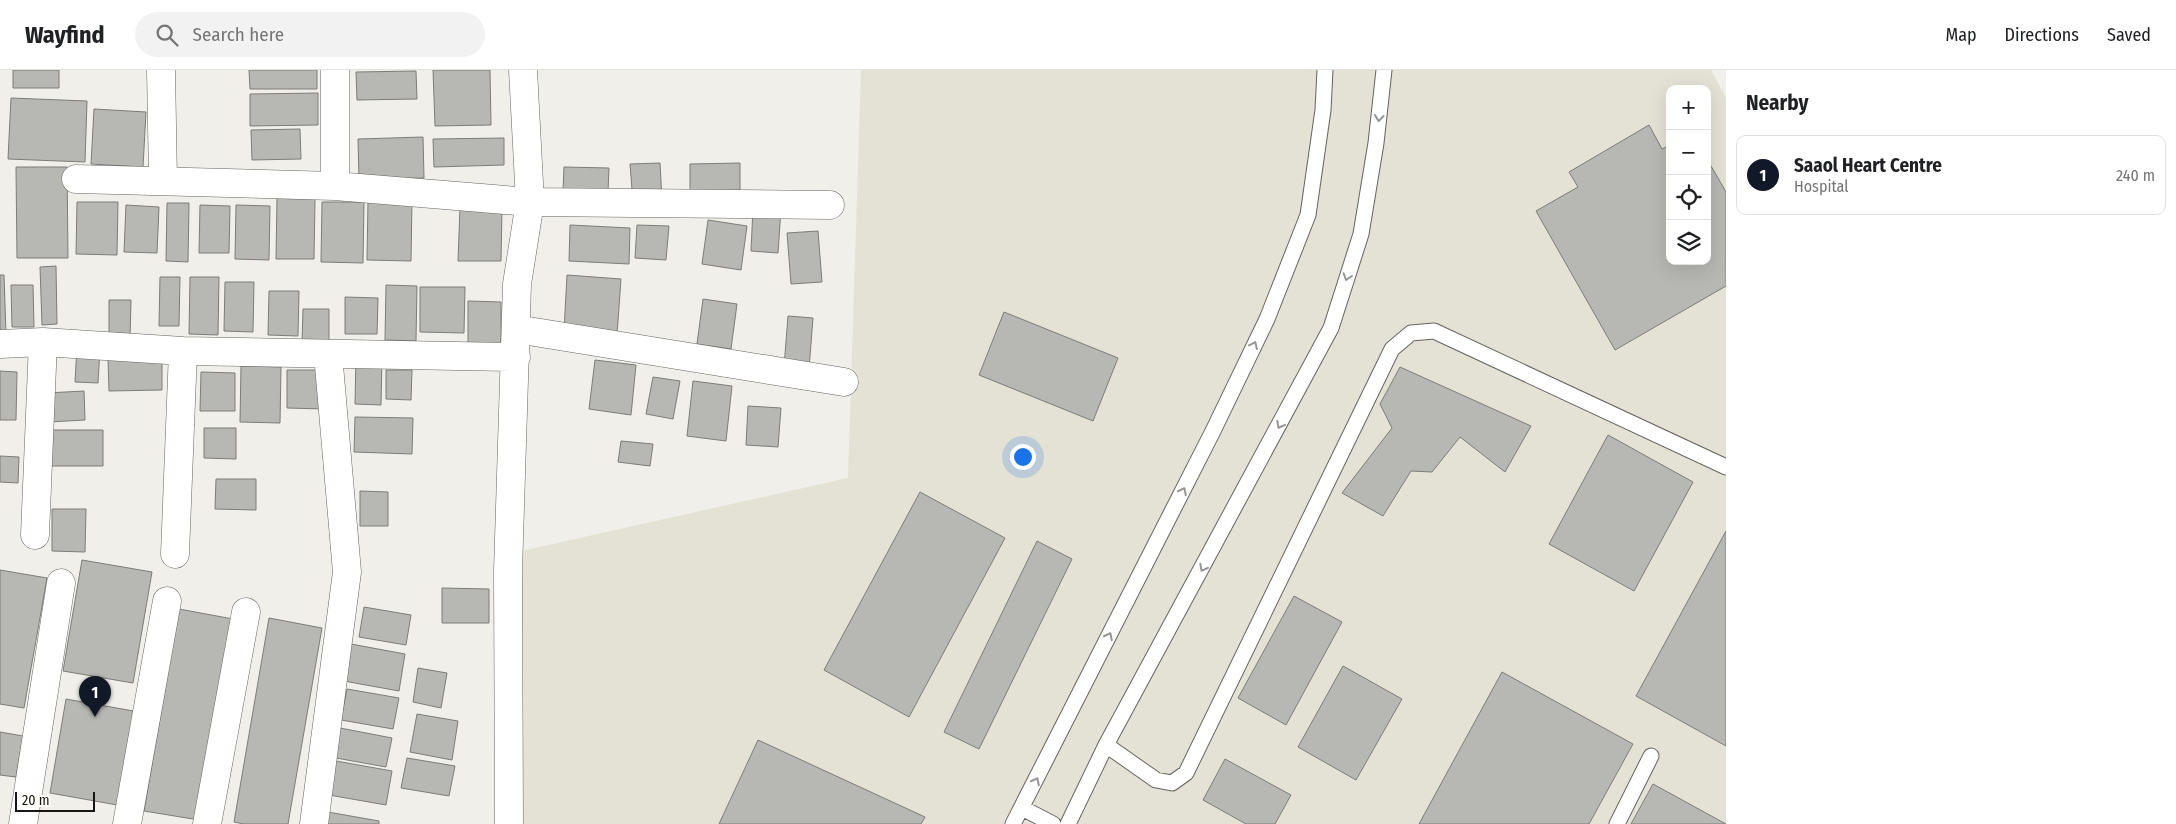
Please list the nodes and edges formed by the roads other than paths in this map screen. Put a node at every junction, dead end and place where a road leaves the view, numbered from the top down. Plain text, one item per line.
1 (160, 70) edge
2 (335, 70) edge
3 (523, 70) edge
4 (1325, 70) edge
5 (1384, 70) edge
6 (76, 179) dead end
7 (163, 180) junction
8 (335, 186) junction
9 (530, 202) junction
10 (830, 206) dead end
11 (516, 329) junction
12 (43, 342) junction
13 (0, 344) edge
14 (183, 351) junction
15 (328, 354) junction
16 (516, 357) junction
17 (844, 382) dead end
18 (1726, 467) edge
19 (35, 535) dead end
20 (175, 554) dead end
21 (61, 583) dead end
22 (167, 601) dead end
23 (246, 612) dead end
24 (1106, 746) junction
25 (1651, 756) dead end
26 (1022, 808) junction
27 (23, 824) edge
28 (126, 824) edge
29 (207, 824) edge
30 (314, 824) edge
31 (509, 824) edge
32 (1013, 824) edge
33 (1053, 824) edge
34 (1068, 824) edge
35 (1617, 824) edge

1 - 7 street
2 - 8 street
3 - 9 street
26 -> 4 lane
5 -> 24 lane
6 - 7 street
7 - 8 street
8 - 9 street
9 - 10 street
9 - 11 street
11 - 16 street
11 - 17 street
12 - 13 street
12 - 14 street
12 - 19 street
14 - 15 street
14 - 20 street
15 - 16 street
15 - 30 street
16 - 31 street
18 - 24 lane
21 - 27 street
22 - 28 street
23 - 29 street
24 - 34 lane
25 - 35 lane
26 - 32 lane
26 - 33 lane

